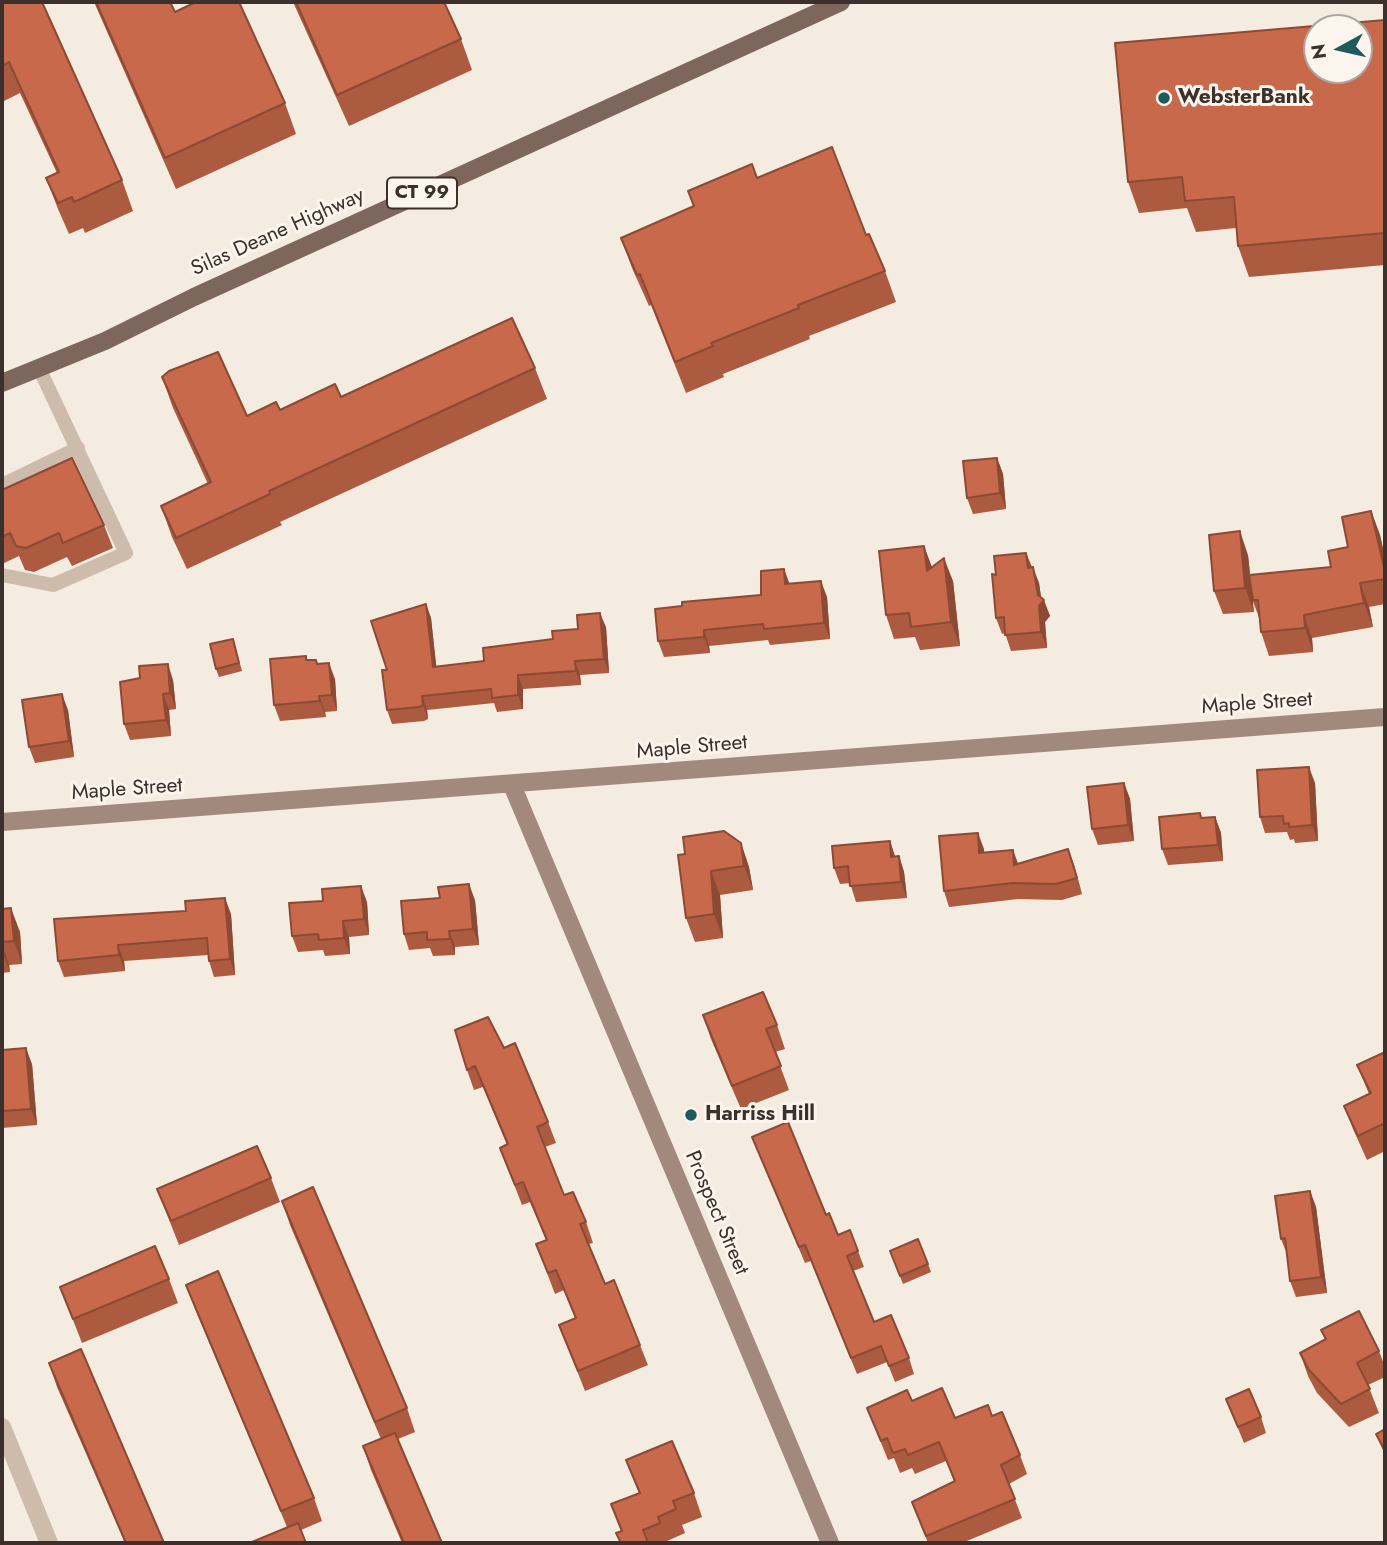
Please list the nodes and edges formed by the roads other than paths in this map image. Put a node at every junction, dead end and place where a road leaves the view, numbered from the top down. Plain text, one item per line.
1 (841, 2) edge
2 (39, 368) junction
3 (2, 383) edge
4 (78, 448) junction
5 (2, 485) edge
6 (2, 575) edge
7 (1385, 717) edge
8 (512, 785) junction
9 (2, 822) edge
10 (2, 1427) edge
11 (49, 1543) edge
12 (830, 1543) edge

1 - 2 main road, Silas Deane Highway / CT 99
2 - 3 main road, Silas Deane Highway / CT 99
2 - 4 lane
4 - 5 lane
4 - 6 lane
7 - 8 main road, Maple Street
8 - 9 main road, Maple Street
8 - 12 main road, Prospect Street
10 - 11 street

